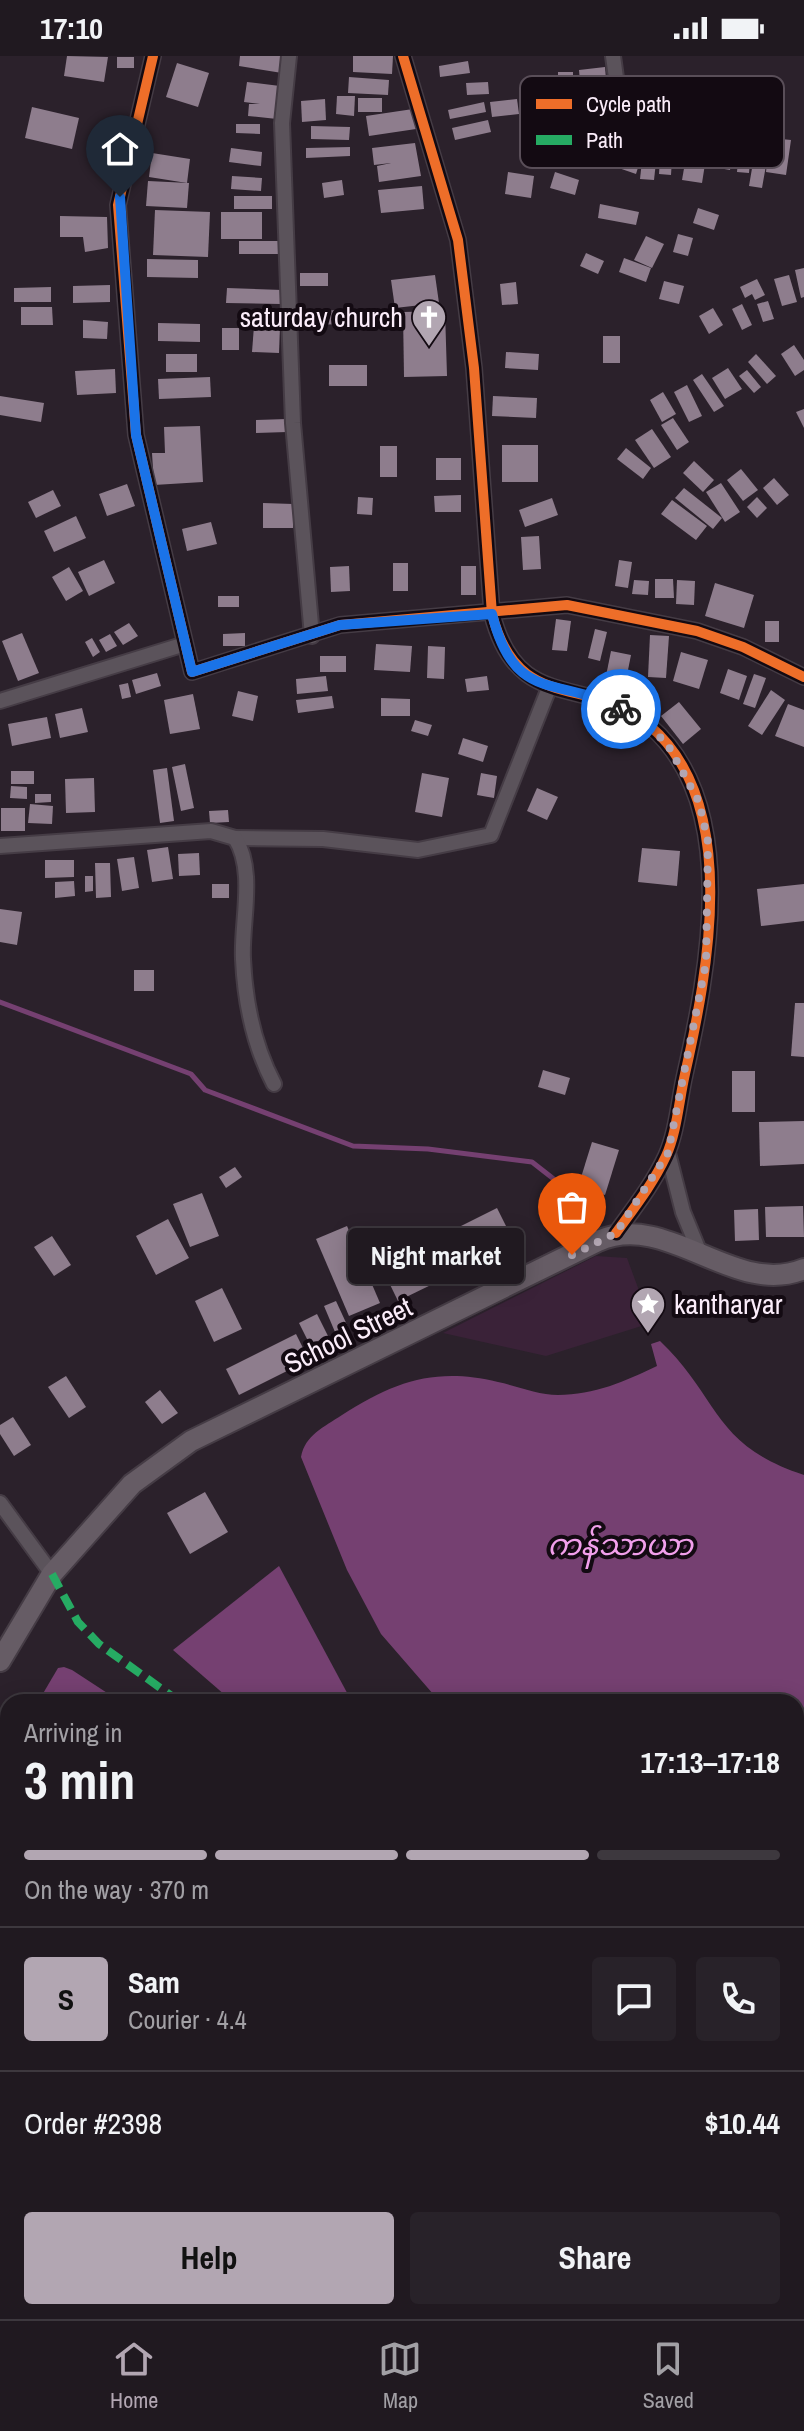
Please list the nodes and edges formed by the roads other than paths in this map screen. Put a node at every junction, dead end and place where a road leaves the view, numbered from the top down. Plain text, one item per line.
1 (153, 56) edge
2 (289, 56) edge
3 (403, 56) edge
4 (613, 56) edge
5 (616, 76) edge
6 (492, 614) junction
7 (312, 636) junction
8 (185, 644) junction
9 (804, 677) edge
10 (549, 688) junction
11 (0, 701) edge
12 (235, 838) junction
13 (0, 846) edge
14 (274, 1084) dead end
15 (668, 1153) junction
16 (607, 1237) junction
17 (699, 1251) junction
18 (804, 1269) edge
19 (0, 1503) edge
20 (52, 1574) junction
21 (0, 1661) edge

1 - 8 street
2 - 7 street
3 - 6 street
4 - 5 street
6 - 7 street
6 - 9 street
6 - 10 street
7 - 8 street
8 - 11 street
10 - 12 street
10 - 15 street
12 - 13 street
12 - 14 street
15 - 16 street
15 - 17 street
16 - 17 street
16 - 20 street, School Street
17 - 18 street
19 - 20 street
20 - 21 street, School Street

